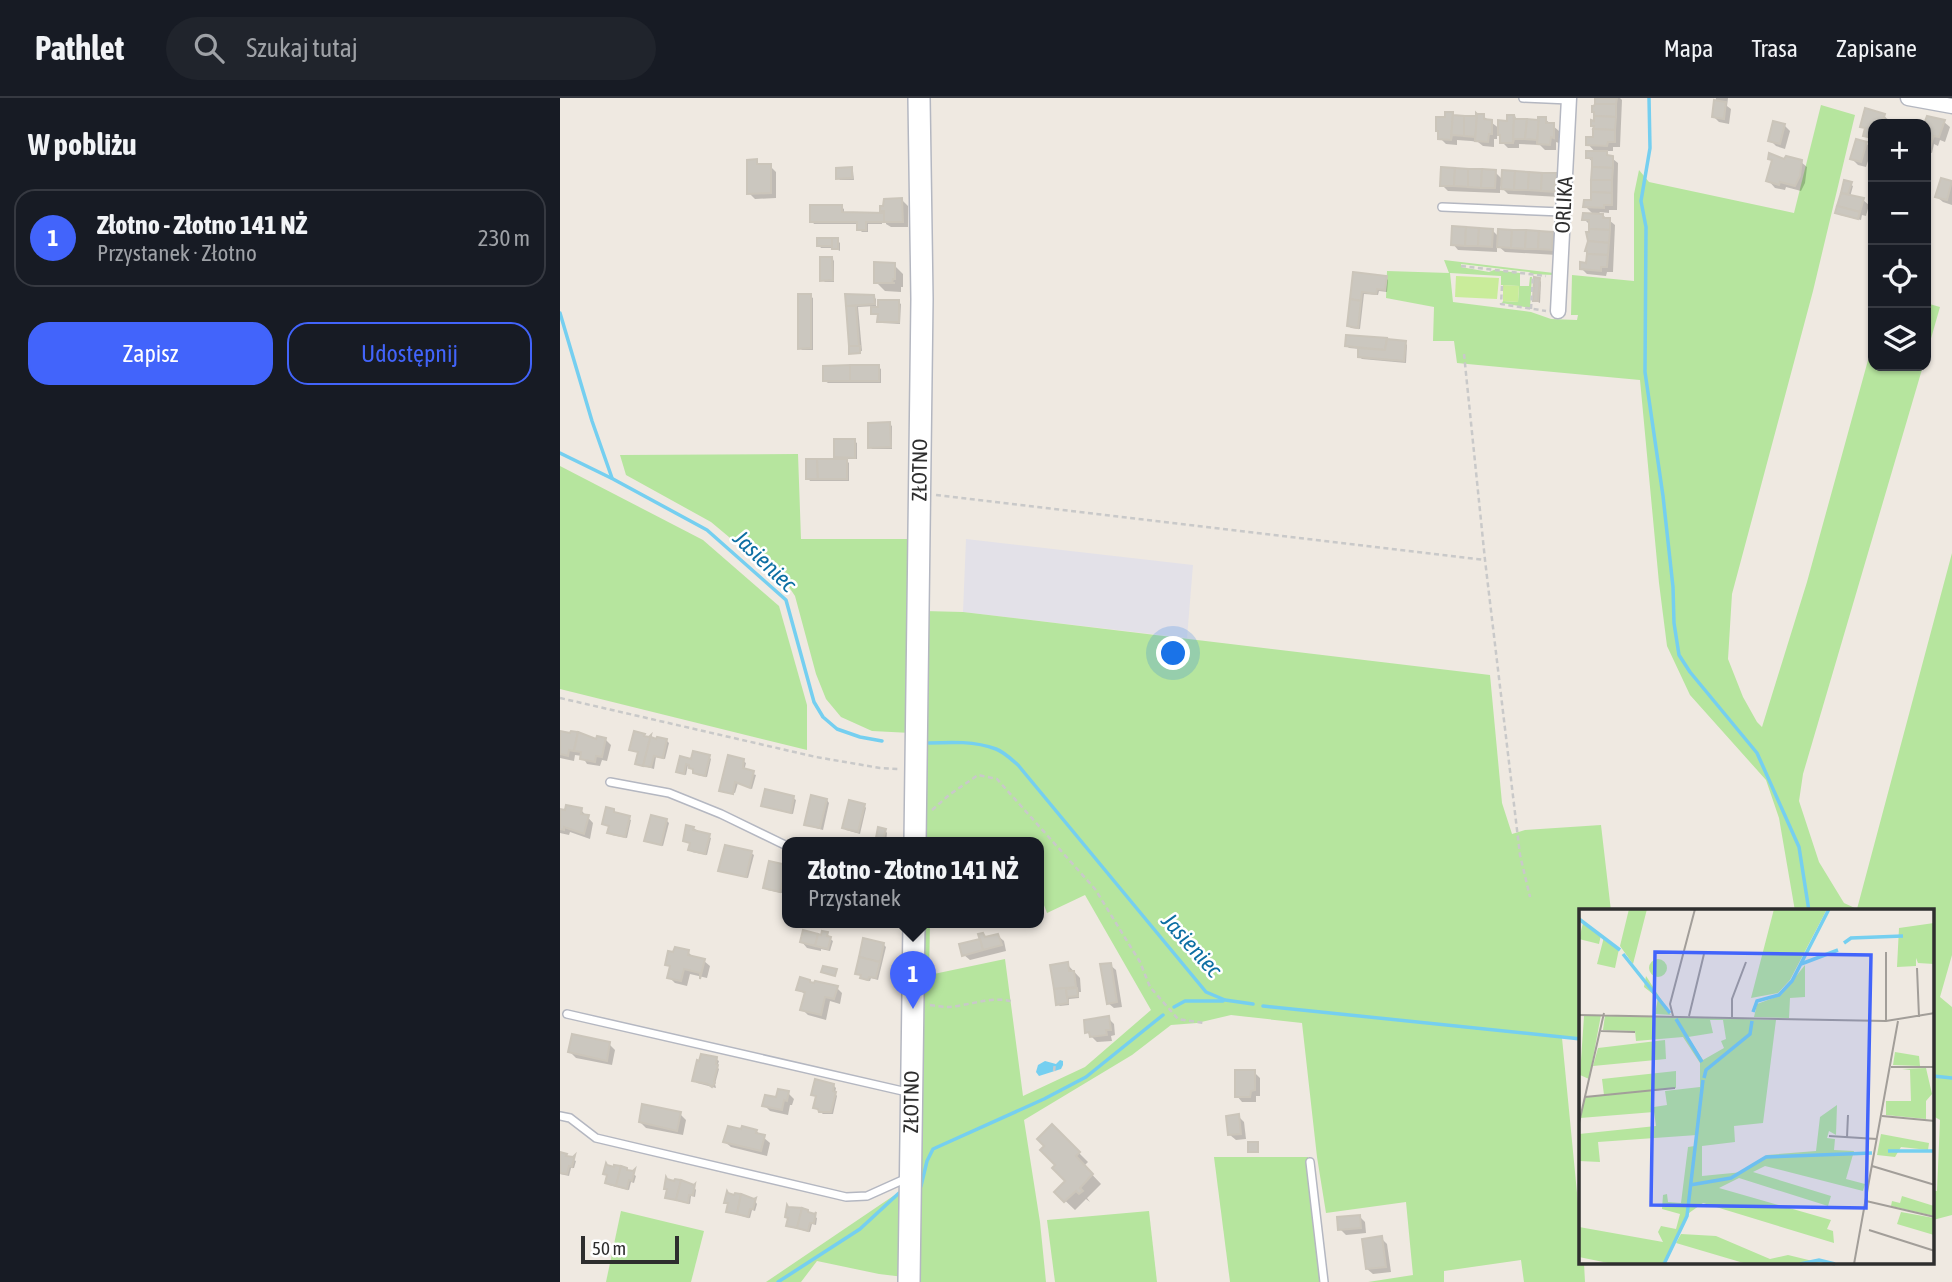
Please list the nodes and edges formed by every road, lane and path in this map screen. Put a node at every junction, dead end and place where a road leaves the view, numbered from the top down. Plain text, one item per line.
1 (919, 98) edge
2 (1523, 98) edge
3 (1909, 98) edge
4 (1569, 99) edge
5 (1952, 106) edge
6 (1442, 207) dead end
7 (1563, 212) junction
8 (1461, 266) dead end
9 (1533, 275) junction
10 (1560, 277) junction
11 (1502, 286) dead end
12 (1531, 309) junction
13 (1558, 311) joint
14 (1464, 354) dead end
15 (919, 494) junction
16 (1485, 560) junction
17 (560, 698) edge
18 (916, 770) junction
19 (610, 782) dead end
20 (915, 833) edge
21 (782, 844) edge
22 (1530, 897) dead end
23 (914, 928) edge
24 (1014, 1002) dead end
25 (913, 1004) junction
26 (567, 1014) dead end
27 (1204, 1023) dead end
28 (1055, 1063) dead end
29 (1054, 1071) dead end
30 (912, 1093) junction
31 (560, 1116) edge
32 (1310, 1162) dead end
33 (911, 1177) junction
34 (909, 1282) edge
35 (1324, 1282) edge

1 - 15 street, ZŁOTNO
2 - 4 lane
3 - 5 street
4 - 7 street, ORLIKA
6 - 7 lane
7 - 10 street, ORLIKA
8 - 9 path
9 - 10 path
9 - 12 path
10 - 13 street, ORLIKA
11 - 12 path
12 - 13 path
14 - 16 path
15 - 16 path
15 - 18 street, ZŁOTNO
16 - 22 path
17 - 18 path
18 - 20 street, ZŁOTNO
19 - 21 lane
20 - 27 path
23 - 25 street, ZŁOTNO
24 - 25 path
25 - 30 street, ZŁOTNO
26 - 30 lane
28 - 29 path
30 - 33 street, ZŁOTNO
31 - 33 lane
32 - 35 lane
33 - 34 street, ZŁOTNO

